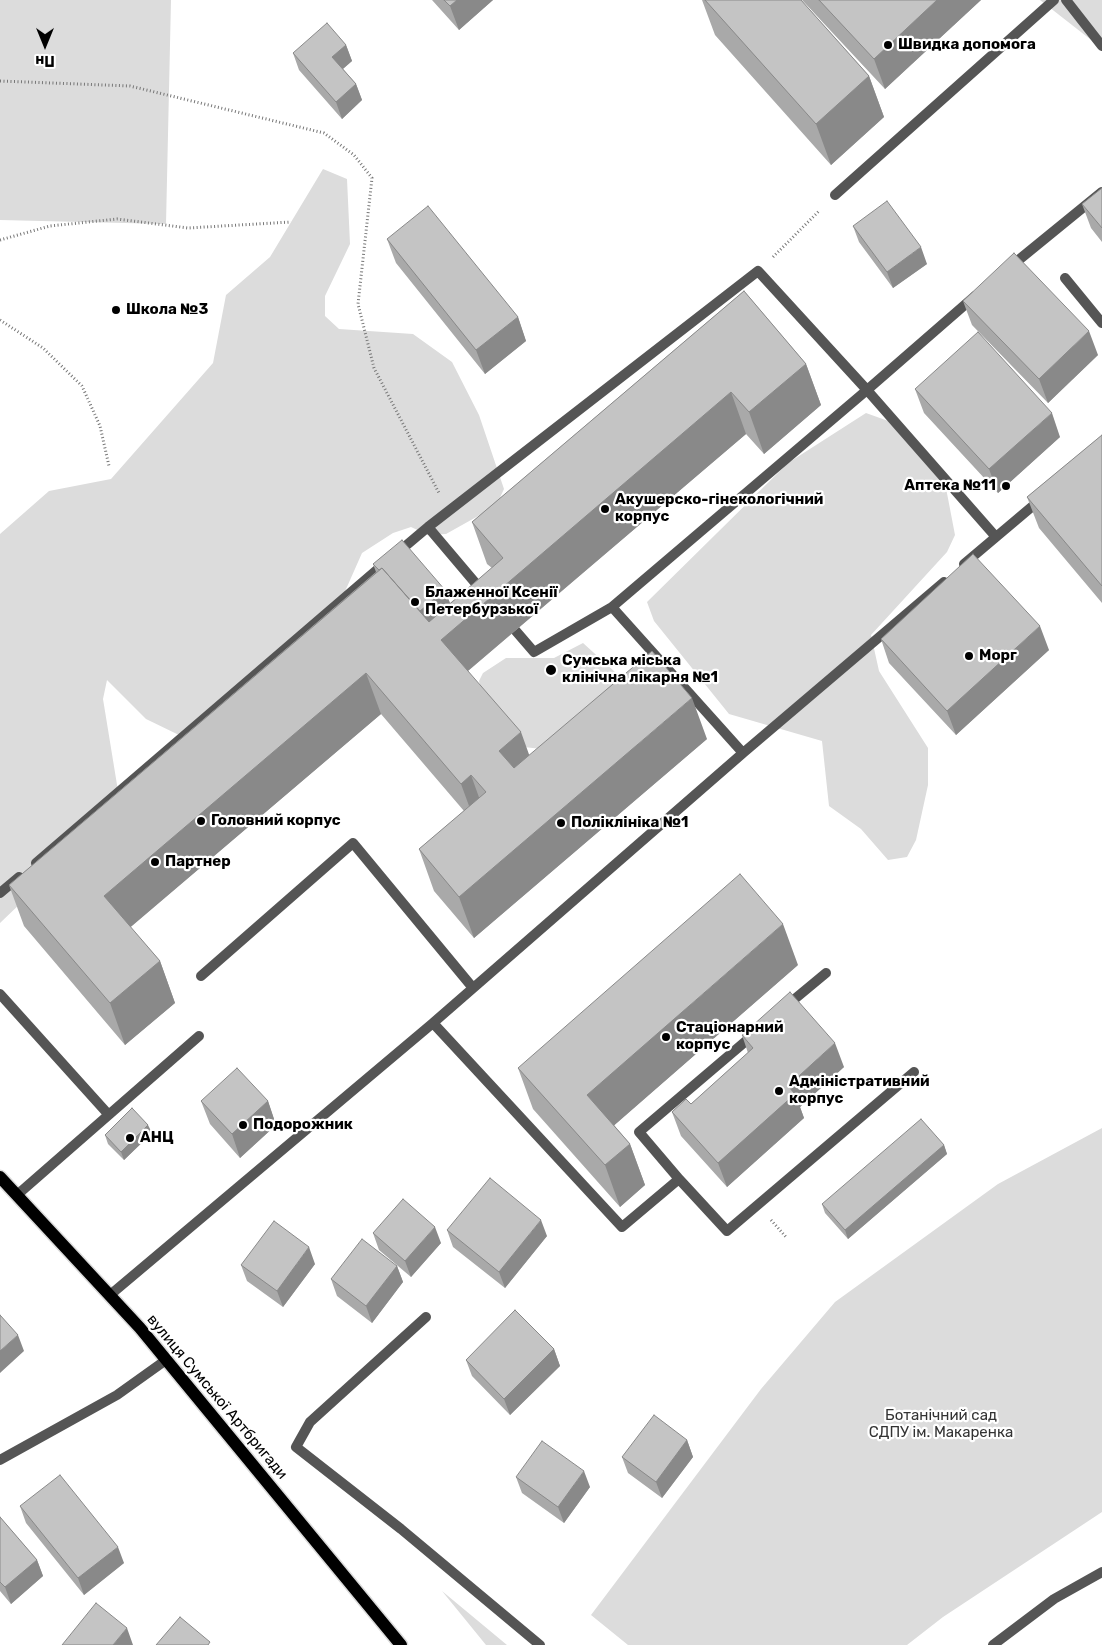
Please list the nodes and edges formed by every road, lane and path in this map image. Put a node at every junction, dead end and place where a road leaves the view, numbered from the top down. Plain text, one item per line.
1 (1054, 0) edge
2 (1066, 0) edge
3 (1102, 46) edge
4 (0, 81) edge
5 (1102, 192) edge
6 (834, 195) joint
7 (291, 222) dead end
8 (0, 240) edge
9 (758, 271) junction
10 (1004, 272) edge
11 (1065, 278) dead end
12 (982, 289) edge
13 (0, 320) edge
14 (1102, 323) edge
15 (867, 390) junction
16 (108, 466) dead end
17 (1049, 492) edge
18 (448, 511) junction
19 (428, 527) junction
20 (996, 538) junction
21 (489, 600) edge
22 (612, 607) junction
23 (515, 630) dead end
24 (743, 753) junction
25 (0, 893) edge
26 (826, 973) dead end
27 (201, 976) dead end
28 (473, 988) junction
29 (0, 994) edge
30 (781, 1011) edge
31 (433, 1023) junction
32 (758, 1030) edge
33 (199, 1036) dead end
34 (914, 1072) dead end
35 (108, 1114) junction
36 (0, 1177) edge
37 (679, 1180) junction
38 (17, 1195) junction
39 (110, 1295) junction
40 (426, 1316) dead end
41 (166, 1360) junction
42 (0, 1460) edge
43 (1102, 1572) edge
44 (401, 1645) edge
45 (540, 1645) edge
46 (993, 1645) edge

1 - 6 street
2 - 3 street
4 - 18 path
5 - 10 street
6 - 9 path
7 - 8 path
9 - 15 street
9 - 18 street
11 - 14 street
12 - 15 street
13 - 16 path
15 - 20 street
15 - 22 street
17 - 20 street
18 - 19 street
19 - 21 street
19 - 25 street
20 - 24 street
22 - 23 street
22 - 24 street
24 - 28 street
26 - 30 street
27 - 28 street
28 - 31 street
29 - 35 street
31 - 37 street
31 - 39 street
32 - 37 street
33 - 35 street
34 - 37 street
35 - 38 street
36 - 38 main road, вулиця Сумської Артбригади
38 - 39 main road, вулиця Сумської Артбригади
39 - 41 main road, вулиця Сумської Артбригади
40 - 45 street
41 - 42 street
41 - 44 main road, вулиця Сумської Артбригади
43 - 46 street

